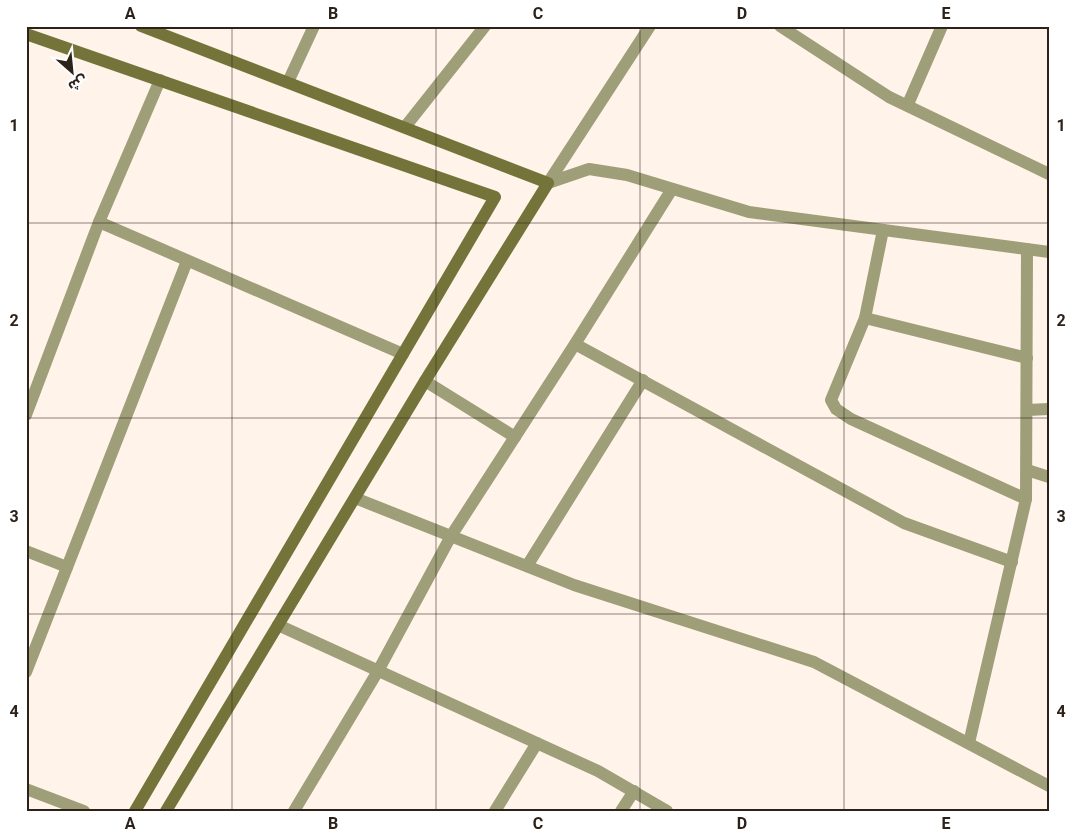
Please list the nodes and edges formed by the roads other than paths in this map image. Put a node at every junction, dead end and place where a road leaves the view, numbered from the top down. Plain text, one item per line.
1 (141, 26) edge
2 (314, 26) edge
3 (485, 26) edge
4 (650, 26) edge
5 (780, 26) edge
6 (942, 26) edge
7 (26, 34) edge
8 (160, 80) junction
9 (288, 82) junction
10 (908, 104) junction
11 (405, 127) junction
12 (1049, 174) edge
13 (548, 183) junction
14 (672, 188) junction
15 (99, 222) junction
16 (883, 230) junction
17 (1027, 250) junction
18 (1049, 252) edge
19 (187, 261) junction
20 (865, 318) junction
21 (575, 344) junction
22 (403, 354) junction
23 (1027, 358) junction
24 (643, 380) junction
25 (425, 381) junction
26 (1049, 409) edge
27 (1027, 410) junction
28 (26, 415) edge
29 (515, 437) junction
30 (1027, 470) junction
31 (1049, 477) edge
32 (356, 498) junction
33 (1026, 499) junction
34 (451, 536) junction
35 (26, 551) edge
36 (1012, 562) junction
37 (527, 566) junction
38 (67, 567) junction
39 (278, 625) junction
40 (378, 671) junction
41 (26, 672) edge
42 (538, 743) junction
43 (969, 743) junction
44 (1049, 786) edge
45 (26, 789) edge
46 (634, 791) junction
47 (84, 811) edge
48 (136, 811) edge
49 (166, 811) edge
50 (294, 811) edge
51 (495, 811) edge
52 (621, 811) edge
53 (667, 811) edge

1 - 9 main road
2 - 9 street
3 - 11 street
4 - 13 street
5 - 10 street
6 - 10 street
7 - 8 main road
8 - 15 street
8 - 22 main road
9 - 11 main road
10 - 12 street
11 - 13 main road
13 - 14 street
13 - 25 main road
14 - 16 street
14 - 21 street
15 - 19 street
15 - 28 street
16 - 17 street
16 - 20 street
17 - 18 street
17 - 23 street
19 - 22 street
19 - 38 street
20 - 23 street
20 - 33 street
21 - 24 street
21 - 29 street
22 - 48 main road
23 - 27 street
24 - 36 street
24 - 37 street
25 - 29 street
25 - 32 main road
26 - 27 street
27 - 30 street
29 - 34 street
30 - 31 street
30 - 33 street
32 - 34 street
32 - 39 main road
33 - 36 street
34 - 37 street
34 - 40 street
35 - 38 street
36 - 43 street
37 - 43 street
38 - 41 street
39 - 40 street
39 - 49 main road
40 - 42 street
40 - 50 street
42 - 46 street
42 - 51 street
43 - 44 street
45 - 47 street
46 - 52 street
46 - 53 street

